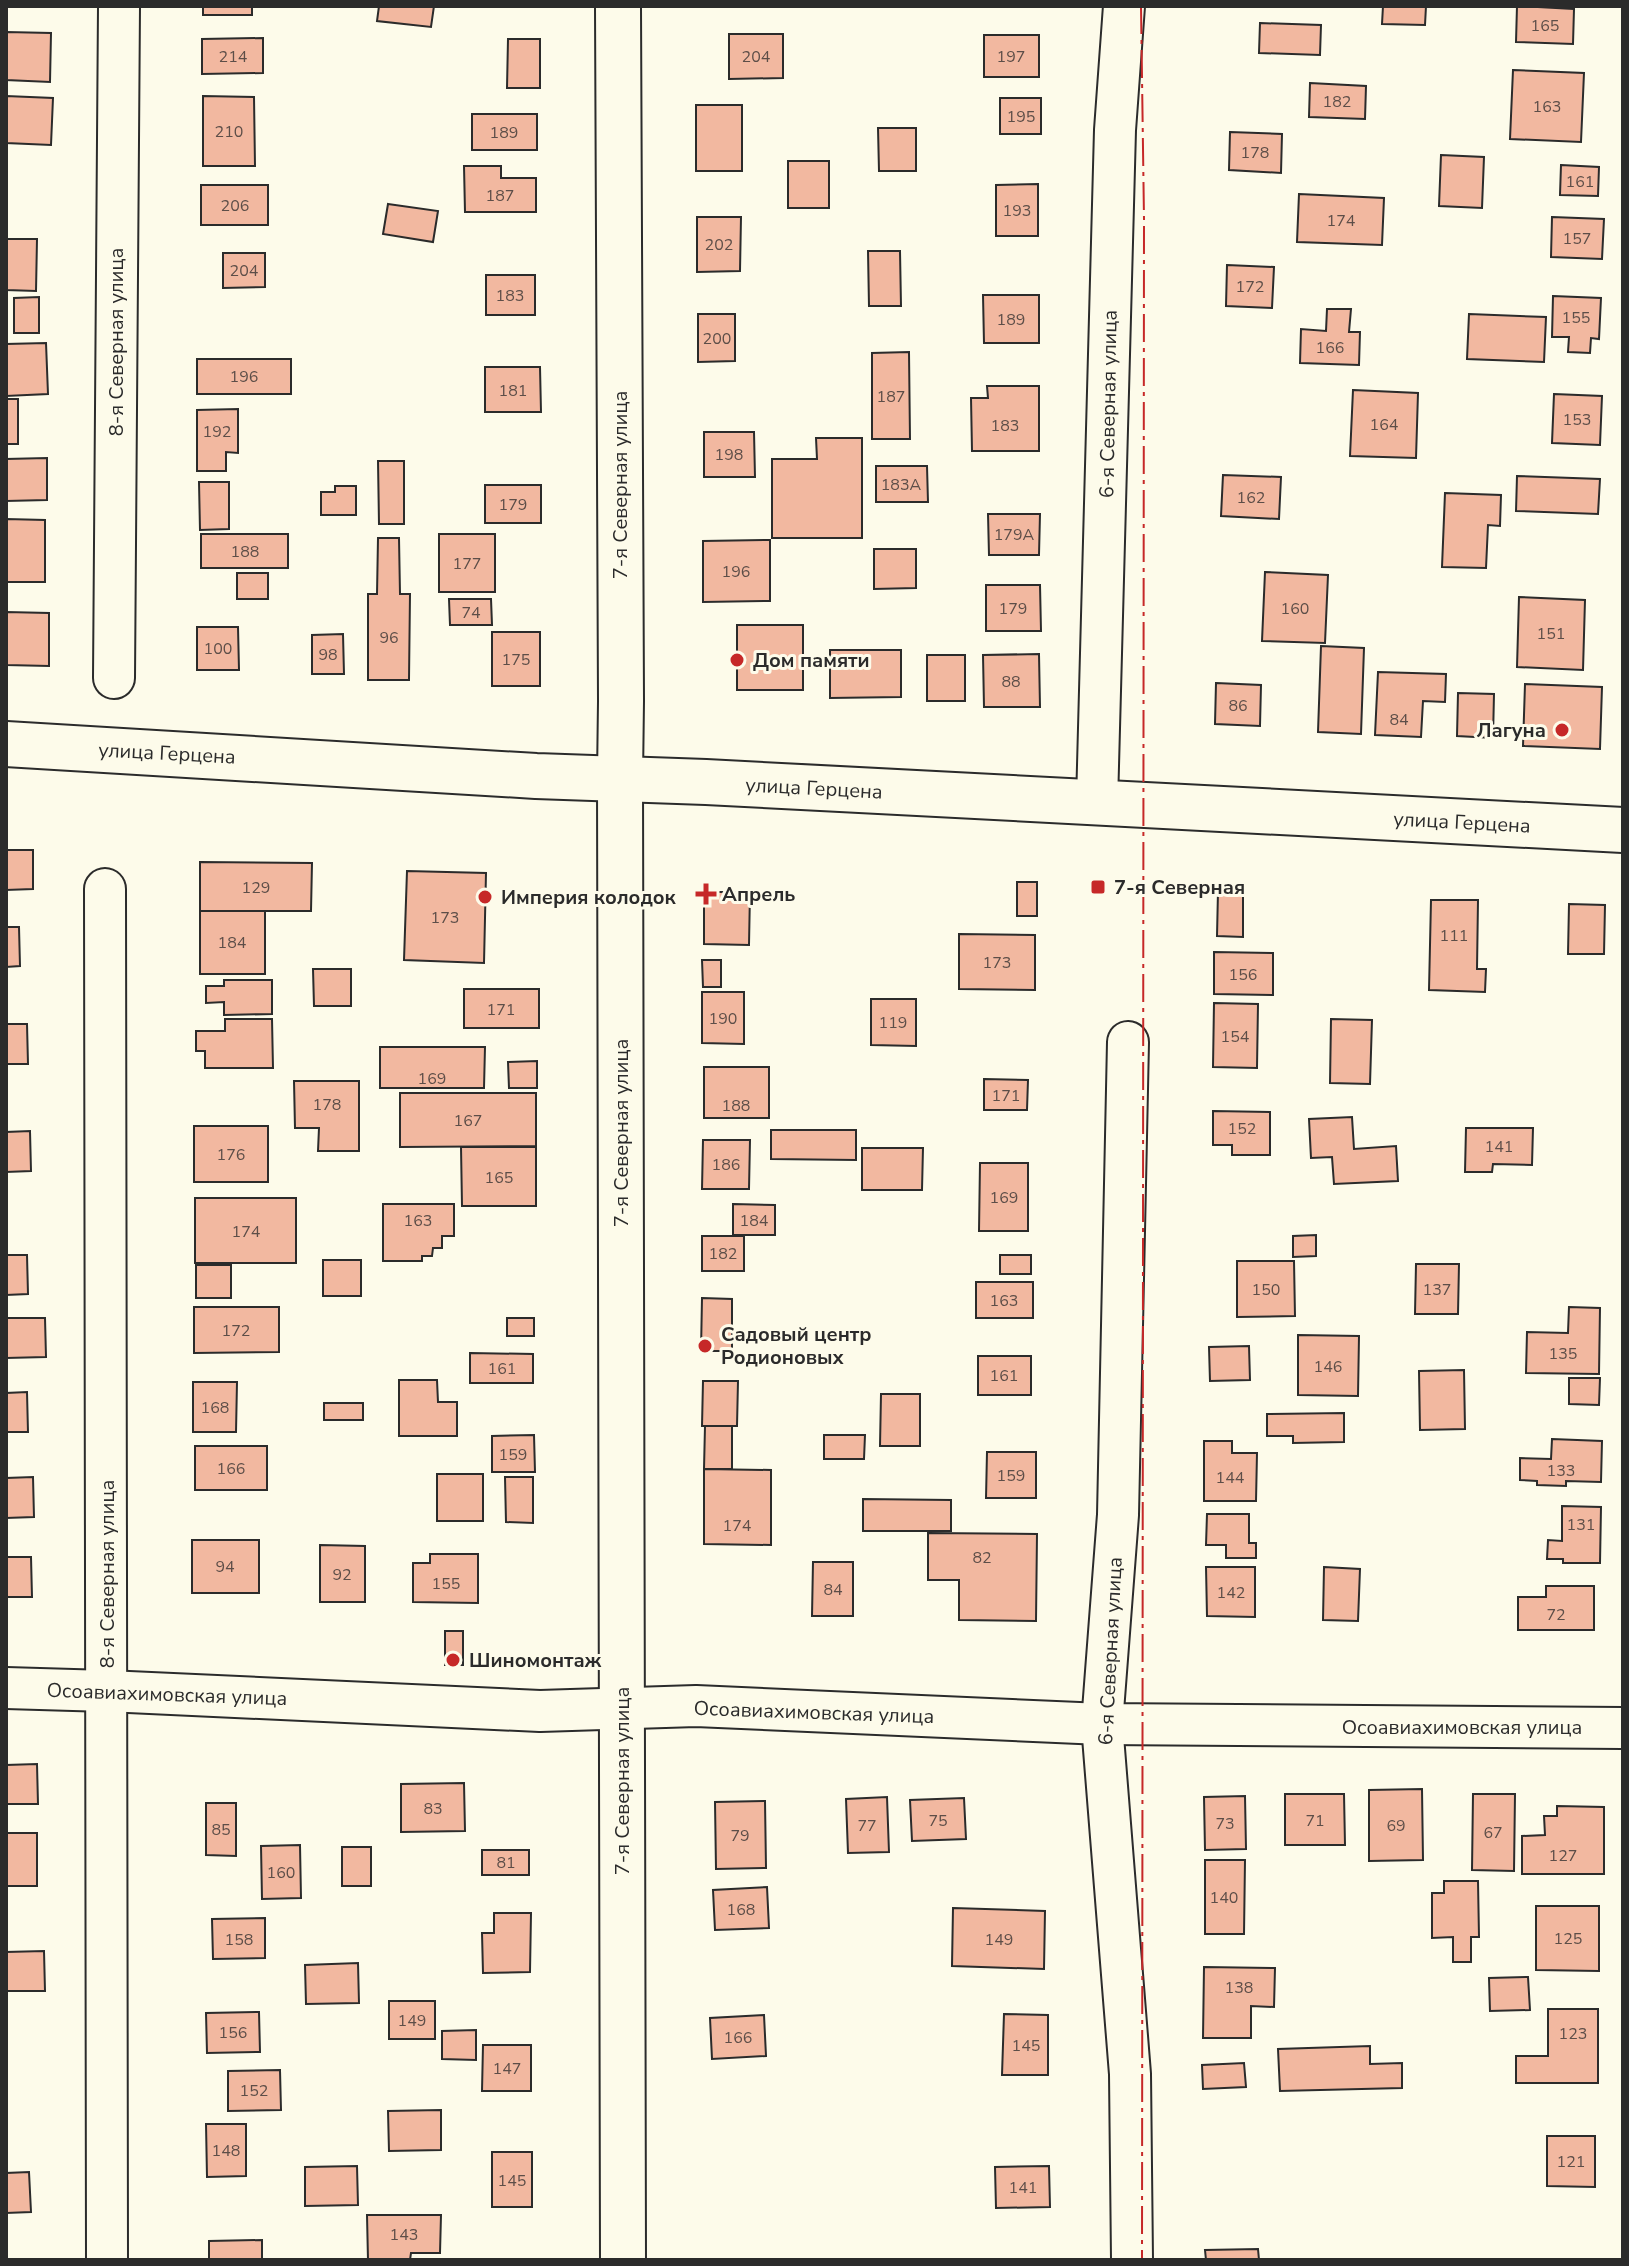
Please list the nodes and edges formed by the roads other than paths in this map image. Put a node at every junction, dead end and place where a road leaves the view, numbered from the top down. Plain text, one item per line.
1 (119, 6) edge
2 (618, 6) edge
3 (1124, 6) edge
4 (114, 678) dead end
5 (6, 744) edge
6 (620, 778) junction
7 (1097, 803) junction
8 (1623, 830) edge
9 (105, 889) dead end
10 (1128, 1042) dead end
11 (6, 1688) edge
12 (107, 1691) junction
13 (622, 1708) junction
14 (1102, 1724) junction
15 (1623, 1728) edge
16 (107, 2260) edge
17 (623, 2260) edge
18 (1132, 2260) edge

1 - 4 street, 8-я Северная улица
2 - 6 main road, 7-я Северная улица
3 - 7 street, 6-я Северная улица
5 - 6 main road, улица Герцена
6 - 7 main road, улица Герцена
6 - 13 main road, 7-я Северная улица
7 - 8 main road, улица Герцена
9 - 12 street, 8-я Северная улица
10 - 14 street, 6-я Северная улица
11 - 12 street, Осоавиахимовская улица
12 - 13 street, Осоавиахимовская улица
12 - 16 street, 8-я Северная улица
13 - 14 street, Осоавиахимовская улица
13 - 17 main road, 7-я Северная улица
14 - 15 street, Осоавиахимовская улица
14 - 18 street, 6-я Северная улица

